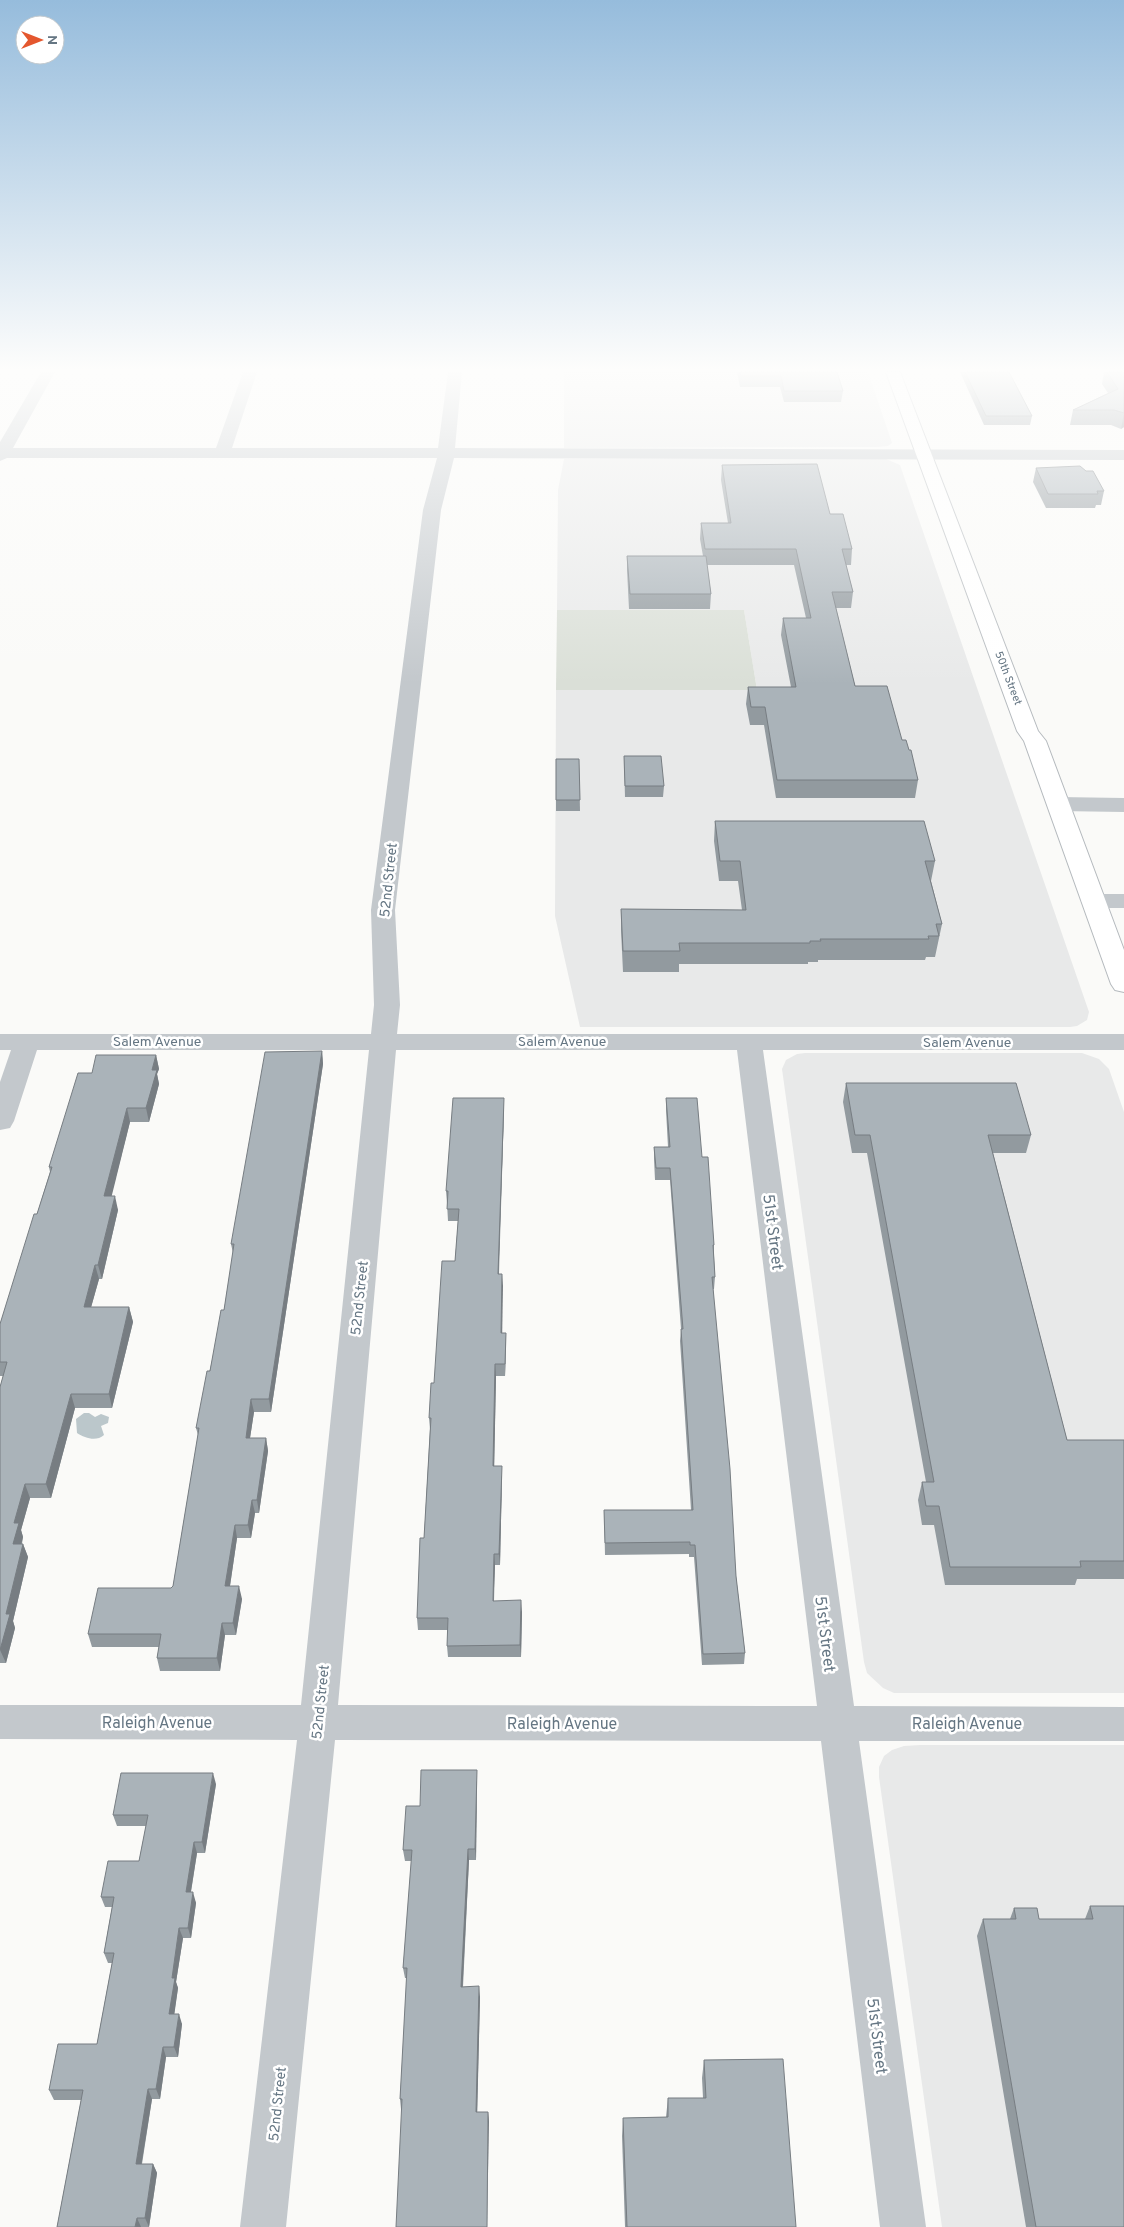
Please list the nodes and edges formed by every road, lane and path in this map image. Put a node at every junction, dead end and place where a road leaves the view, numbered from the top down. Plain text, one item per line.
1 (440, 476) edge
2 (932, 476) edge
3 (1058, 804) junction
4 (1124, 805) edge
5 (1093, 901) junction
6 (1124, 901) edge
7 (1124, 984) edge
8 (384, 1041) junction
9 (749, 1041) junction
10 (0, 1042) edge
11 (28, 1042) junction
12 (1124, 1042) edge
13 (0, 1121) edge
14 (0, 1722) edge
15 (318, 1722) junction
16 (837, 1723) junction
17 (1124, 1724) edge
18 (264, 2227) edge
19 (903, 2227) edge

1 - 8 street, 52nd Street
2 - 3 main road, 50th Street
3 - 4 street
3 - 5 main road, 50th Street
5 - 6 street
5 - 7 main road, 50th Street
8 - 9 street, Salem Avenue
8 - 11 street, Salem Avenue
8 - 15 street, 52nd Street
9 - 12 street, Salem Avenue
9 - 16 street, 51st Street
10 - 11 street, Salem Avenue
11 - 13 street
14 - 15 street, Raleigh Avenue
15 - 16 street, Raleigh Avenue
15 - 18 street, 52nd Street
16 - 17 street, Raleigh Avenue
16 - 19 street, 51st Street

